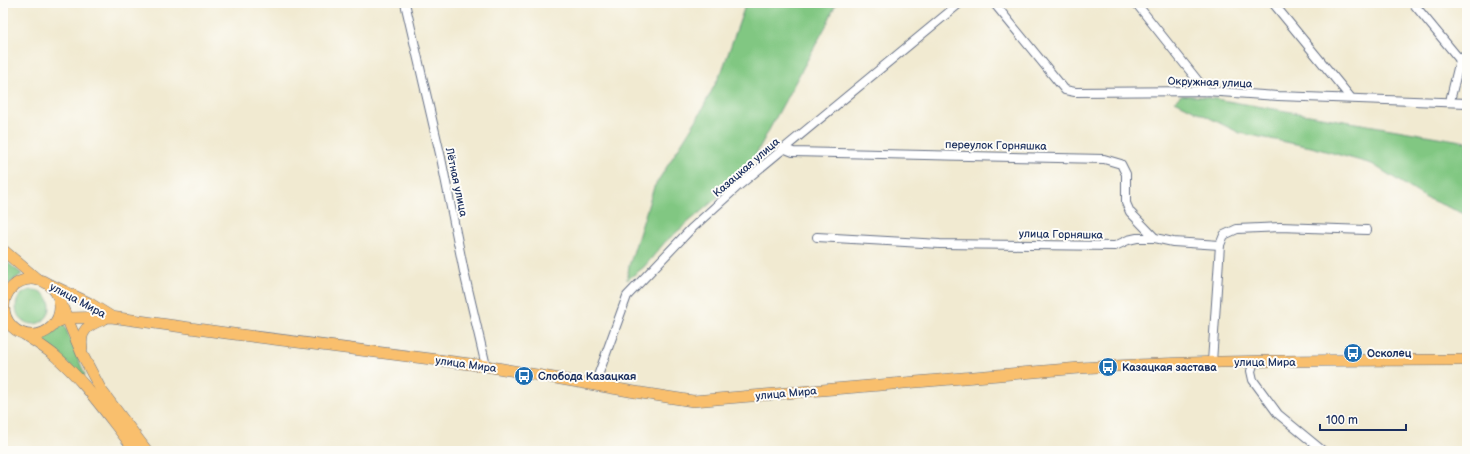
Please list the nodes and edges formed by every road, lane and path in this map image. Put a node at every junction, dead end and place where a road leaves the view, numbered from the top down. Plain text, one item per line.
1 (405, 3) edge
2 (960, 3) edge
3 (994, 3) edge
4 (1136, 3) edge
5 (1273, 3) edge
6 (1413, 3) edge
7 (1467, 54) edge
8 (1460, 60) junction
9 (1206, 91) junction
10 (1351, 98) junction
11 (1450, 102) junction
12 (1467, 102) edge
13 (783, 148) junction
14 (1367, 230) dead end
15 (816, 237) dead end
16 (1156, 238) junction
17 (1220, 245) junction
18 (3, 250) edge
19 (42, 282) junction
20 (5, 295) edge
21 (59, 299) junction
22 (5, 314) edge
23 (111, 317) junction
24 (67, 318) junction
25 (55, 323) junction
26 (23, 333) junction
27 (82, 354) junction
28 (1467, 360) edge
29 (1212, 362) junction
30 (1254, 362) junction
31 (486, 366) junction
32 (595, 384) junction
33 (117, 420) junction
34 (136, 451) edge
35 (147, 451) edge
36 (1322, 451) edge

1 - 31 street, Лётная улица
2 - 13 street, Казацкая улица
3 - 9 street, Окружная улица
4 - 9 street
5 - 10 street
6 - 8 street
7 - 8 street
8 - 11 street
9 - 10 street, Окружная улица
10 - 11 street, Окружная улица
11 - 12 street, Окружная улица
13 - 16 street, переулок Горняшка
13 - 32 street, Казацкая улица
14 - 17 street
15 - 16 street, улица Горняшка
16 - 17 street, улица Горняшка
17 - 29 street
18 - 19 main road
19 - 20 main road, улица Мира
19 - 21 main road, улица Мира
19 - 23 main road, улица Мира
20 - 22 main road, улица Мира
21 - 24 main road
21 - 25 main road, улица Мира
22 - 26 main road, улица Мира
23 - 24 main road, улица Мира
23 - 27 main road, улица Мира
23 - 31 main road, улица Мира
24 - 25 main road, улица Мира
24 - 27 main road
25 - 26 main road, улица Мира
26 - 33 main road
27 - 33 main road
28 - 30 main road, улица Мира
29 - 30 main road, улица Мира
29 - 32 main road, улица Мира
30 - 36 street
31 - 32 main road, улица Мира
33 - 34 main road
33 - 35 main road

